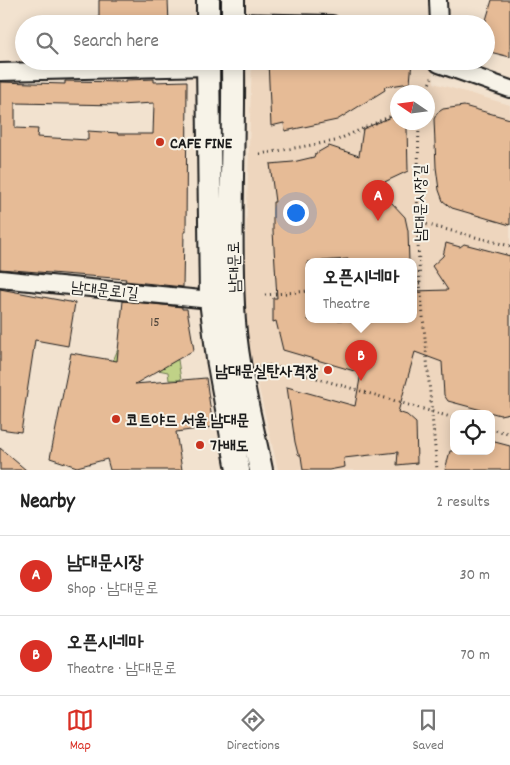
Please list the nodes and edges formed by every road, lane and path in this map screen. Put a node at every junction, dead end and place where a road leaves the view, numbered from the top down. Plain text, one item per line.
1 (208, 0) edge
2 (438, 0) edge
3 (208, 15) edge
4 (439, 15) edge
5 (52, 70) edge
6 (209, 70) edge
7 (233, 70) edge
8 (458, 70) edge
9 (0, 72) edge
10 (510, 89) edge
11 (390, 117) edge
12 (419, 130) edge
13 (260, 154) dead end
14 (417, 222) junction
15 (510, 246) edge
16 (0, 279) edge
17 (420, 283) joint
18 (305, 291) edge
19 (265, 295) dead end
20 (211, 300) junction
21 (240, 369) junction
22 (432, 412) junction
23 (450, 417) edge
24 (495, 430) edge
25 (510, 434) edge
26 (238, 470) edge
27 (261, 470) edge
28 (437, 470) edge

1 - 3 main road
2 - 4 street
5 - 9 street, 남대문로
6 - 20 main road, 남대문로
7 - 21 main road, 남대문로
8 - 10 street
11 - 13 path
12 - 14 path, 남대문시장길
14 - 15 path
14 - 17 path, 남대문시장길
16 - 20 street, 남대문로1길
17 - 22 path, 남대문시장길
18 - 19 path
20 - 26 main road, 남대문로
21 - 22 path
21 - 27 main road, 남대문로
22 - 23 path
22 - 28 path, 남대문시장길
24 - 25 path

